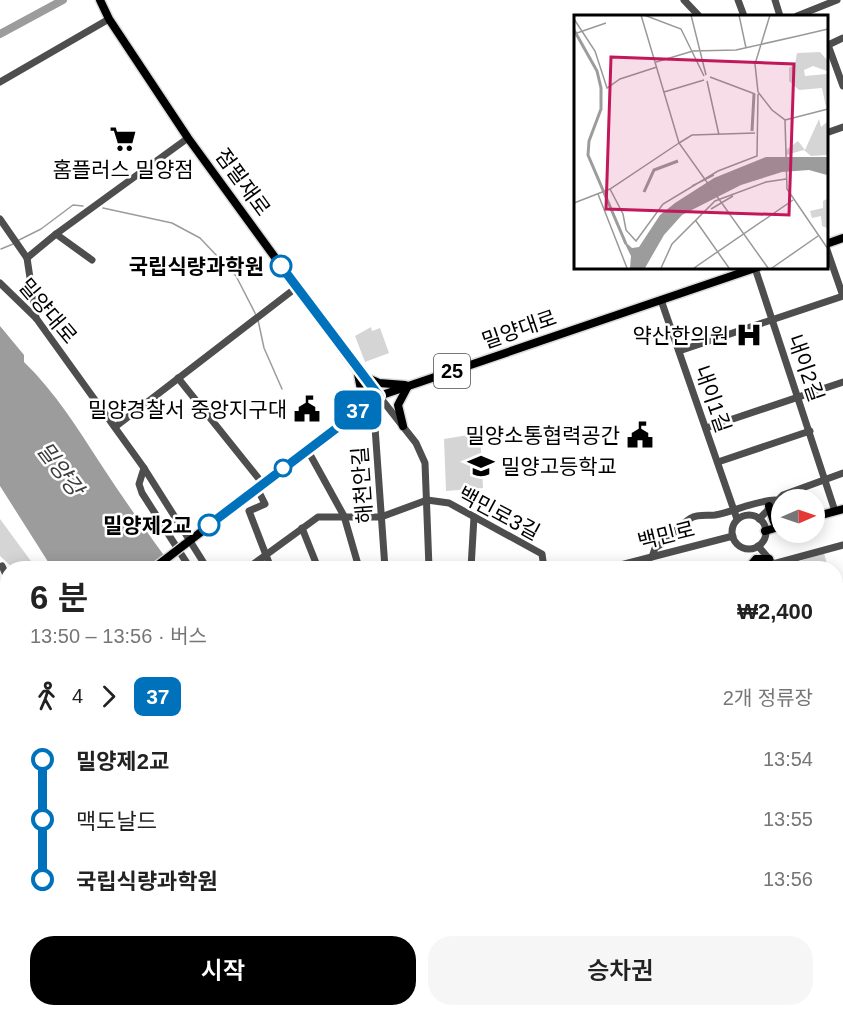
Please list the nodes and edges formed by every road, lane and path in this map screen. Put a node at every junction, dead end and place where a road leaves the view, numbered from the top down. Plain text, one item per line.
1 (100, 0) edge
2 (684, 0) edge
3 (738, 0) edge
4 (775, 0) edge
5 (837, 0) edge
6 (107, 15) junction
7 (698, 15) edge
8 (744, 15) edge
9 (780, 15) edge
10 (800, 15) edge
11 (843, 38) edge
12 (828, 45) edge
13 (828, 48) edge
14 (0, 82) edge
15 (843, 86) edge
16 (843, 127) edge
17 (828, 132) edge
18 (188, 138) junction
19 (0, 219) edge
20 (56, 234) junction
21 (843, 238) edge
22 (828, 244) edge
23 (828, 251) edge
24 (27, 258) junction
25 (92, 260) dead end
26 (756, 268) edge
27 (0, 283) edge
28 (297, 287) junction
29 (843, 296) edge
30 (661, 300) junction
31 (36, 318) junction
32 (772, 320) junction
33 (679, 351) junction
34 (360, 373) junction
35 (178, 378) junction
36 (843, 382) edge
37 (409, 386) junction
38 (799, 397) junction
39 (376, 398) junction
40 (358, 411) junction
41 (403, 426) junction
42 (115, 427) junction
43 (706, 428) junction
44 (810, 431) junction
45 (307, 449) junction
46 (718, 462) junction
47 (144, 468) junction
48 (843, 473) edge
49 (826, 479) junction
50 (154, 486) junction
51 (260, 486) junction
52 (804, 489) edge
53 (142, 493) junction
54 (427, 500) junction
55 (771, 503) edge
56 (771, 504) edge
57 (734, 510) junction
58 (839, 510) edge
59 (344, 516) junction
60 (381, 517) junction
61 (474, 517) junction
62 (737, 519) junction
63 (759, 519) junction
64 (302, 528) junction
65 (771, 529) edge
66 (765, 531) junction
67 (733, 536) junction
68 (188, 542) junction
69 (843, 544) edge
70 (755, 547) junction
71 (266, 555) junction
72 (652, 557) junction
73 (163, 561) edge
74 (186, 561) edge
75 (202, 561) edge
76 (258, 561) edge
77 (268, 561) edge
78 (315, 561) edge
79 (357, 561) edge
80 (384, 561) edge
81 (429, 561) edge
82 (471, 561) edge
83 (543, 561) edge
84 (636, 561) edge
85 (752, 561) edge
86 (770, 561) edge
87 (784, 561) edge

1 - 6 main road, 점필재로
2 - 7 street
3 - 8 street
4 - 9 street
5 - 10 street
6 - 14 street
6 - 18 main road, 점필재로
11 - 12 street
13 - 15 street
16 - 17 street
18 - 20 street
18 - 28 main road, 점필재로
19 - 24 street
20 - 24 street
20 - 25 street
21 - 22 main road
23 - 29 street
24 - 31 street
26 - 30 main road, 밀양대로 / 25
26 - 32 street, 내이2길
27 - 31 street, 밀양대로
28 - 34 main road, 점필재로
28 - 35 street
29 - 32 street
30 - 33 street, 내이1길
30 - 37 main road, 밀양대로 / 25
31 - 42 street, 밀양대로
32 - 33 street
32 - 38 street, 내이2길
33 - 43 street, 내이1길
34 - 37 main road
34 - 39 main road, 점필재로
34 - 40 main road, 점필재로
35 - 42 street
35 - 51 street
36 - 38 street
37 - 39 main road, 밀양대로 / 25
37 - 41 main road
38 - 43 street
38 - 44 street, 내이2길
39 - 40 main road, 밀양대로 / 25
39 - 41 street
39 - 60 street, 해천안길
40 - 45 main road, 밀양대로 / 25
41 - 54 street
42 - 47 street, 밀양대로
43 - 46 street, 내이1길
44 - 46 street
44 - 49 street, 내이2길
45 - 51 main road, 밀양대로 / 25
45 - 59 street
46 - 57 street, 내이1길
47 - 50 street, 밀양대로
47 - 53 street
48 - 49 street
49 - 52 street
49 - 58 street, 내이2길
50 - 53 street
50 - 68 street, 밀양대로
51 - 68 main road, 밀양대로 / 25
51 - 71 street
53 - 74 street
54 - 60 street
54 - 61 street, 백민로3길
54 - 81 street
55 - 57 street
56 - 63 street
57 - 62 street, 내이1길
57 - 72 street
59 - 60 street
59 - 64 street
59 - 79 street
60 - 80 street, 해천안길
61 - 82 street
61 - 83 street, 백민로3길
62 - 63 street
62 - 67 street
63 - 66 street
64 - 71 street
64 - 78 street
65 - 66 main road
66 - 70 street
67 - 70 street
67 - 72 street, 백민로
68 - 73 main road, bridge
68 - 75 street
69 - 87 street
70 - 85 street
70 - 86 street
71 - 76 street
71 - 77 street
72 - 84 street, 백민로

